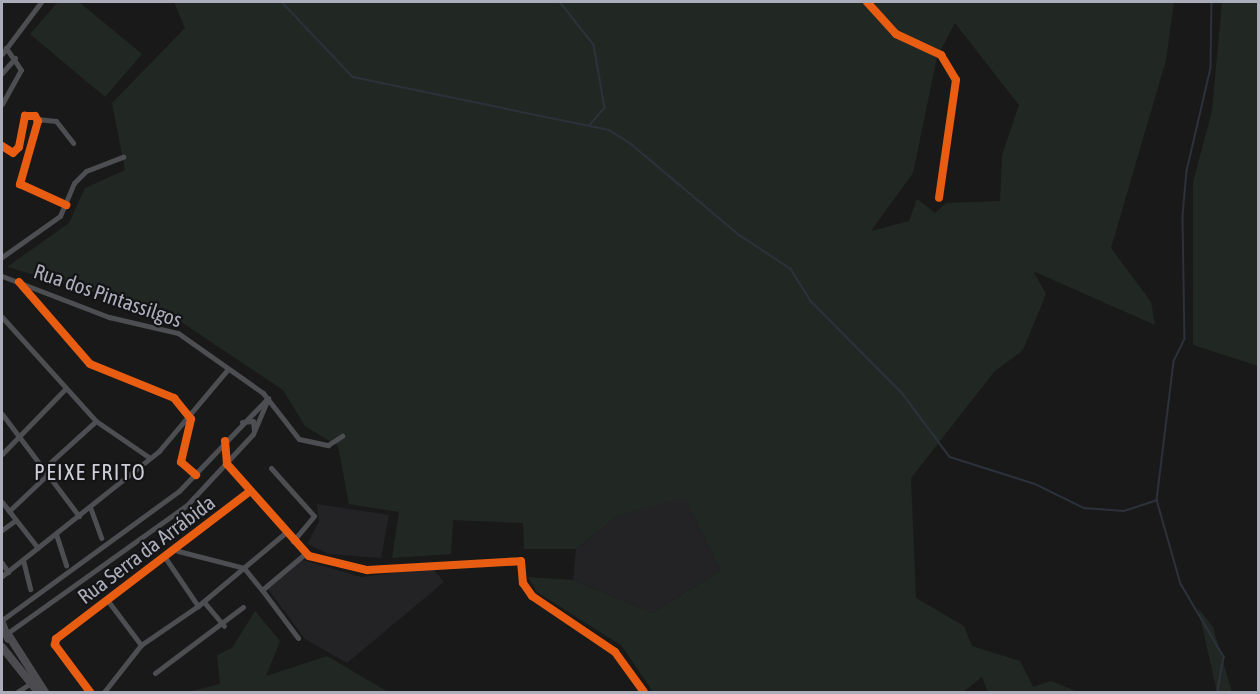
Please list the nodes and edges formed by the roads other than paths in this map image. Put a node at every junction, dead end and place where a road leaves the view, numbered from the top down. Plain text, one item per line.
1 (41, 2) edge
2 (867, 2) edge
3 (3, 51) edge
4 (15, 58) junction
5 (2, 73) edge
6 (2, 104) edge
7 (37, 119) junction
8 (73, 142) dead end
9 (2, 146) edge
10 (123, 157) dead end
11 (939, 198) dead end
12 (66, 205) junction
13 (2, 257) edge
14 (2, 276) edge
15 (19, 282) junction
16 (49, 294) junction
17 (40, 307) junction
18 (2, 317) edge
19 (228, 369) junction
20 (66, 389) junction
21 (268, 398) junction
22 (2, 414) edge
23 (191, 419) junction
24 (96, 421) junction
25 (241, 423) junction
26 (254, 434) junction
27 (342, 436) dead end
28 (16, 437) junction
29 (225, 441) junction
30 (2, 454) edge
31 (150, 458) junction
32 (227, 464) junction
33 (271, 468) dead end
34 (42, 470) junction
35 (196, 475) junction
36 (47, 476) junction
37 (250, 490) junction
38 (2, 502) edge
39 (90, 507) junction
40 (9, 511) junction
41 (79, 516) junction
42 (16, 520) junction
43 (2, 530) edge
44 (285, 533) junction
45 (57, 534) junction
46 (101, 538) dead end
47 (293, 542) junction
48 (38, 548) junction
49 (178, 551) junction
50 (306, 553) junction
51 (166, 559) junction
52 (23, 560) junction
53 (2, 563) edge
54 (66, 565) dead end
55 (244, 568) junction
56 (8, 572) junction
57 (2, 576) edge
58 (30, 589) dead end
59 (262, 590) junction
60 (108, 601) junction
61 (201, 604) junction
62 (243, 607) dead end
63 (2, 622) edge
64 (224, 626) junction
65 (9, 634) junction
66 (298, 638) dead end
67 (141, 645) junction
68 (2, 646) edge
69 (155, 673) dead end
70 (31, 683) junction
71 (17, 693) edge
72 (38, 693) edge
73 (45, 693) edge
74 (90, 693) edge
75 (104, 693) edge
76 (644, 693) edge

1 - 3 street
2 - 11 street
3 - 4 street
4 - 5 street
4 - 6 street
7 - 8 street
7 - 9 street
7 - 12 street
10 - 12 street
12 - 13 street
14 - 15 street, Rua dos Pintassilgos
15 - 16 street, Rua dos Pintassilgos
15 - 17 street
16 - 17 street
16 - 19 street, Rua dos Pintassilgos
17 - 23 street
18 - 20 street
19 - 21 street, Rua dos Pintassilgos
19 - 23 street
20 - 24 street
20 - 28 street
21 - 25 street
21 - 26 street
21 - 27 street, Rua dos Pintassilgos
22 - 28 street
23 - 31 street
23 - 35 street
24 - 31 street
24 - 34 street
25 - 26 street
25 - 29 street
26 - 32 street
28 - 30 street
28 - 34 street
29 - 32 street
29 - 35 street
31 - 39 street
32 - 37 street
32 - 65 street
33 - 47 street
34 - 36 street
35 - 63 street
36 - 40 street
36 - 41 street
37 - 44 street
37 - 49 street, Rua Serra da Arrábida
38 - 40 street
39 - 41 street
39 - 46 street
40 - 42 street
41 - 45 street
42 - 43 street
42 - 48 street
44 - 47 street
44 - 55 street
45 - 48 street
45 - 54 street
47 - 50 street
48 - 52 street
49 - 51 street, Rua Serra da Arrábida
49 - 55 street
50 - 59 street
50 - 76 street
51 - 60 street, Rua Serra da Arrábida
51 - 61 street
52 - 56 street
52 - 58 street
53 - 56 street
55 - 59 street
55 - 61 street
56 - 57 street
59 - 66 street
60 - 67 street
60 - 74 street, Rua Serra da Arrábida
61 - 64 street
61 - 67 street
62 - 64 street
63 - 65 main road
64 - 69 street
65 - 68 main road
65 - 73 main road
67 - 75 street
68 - 70 main road
70 - 71 street
70 - 72 main road

